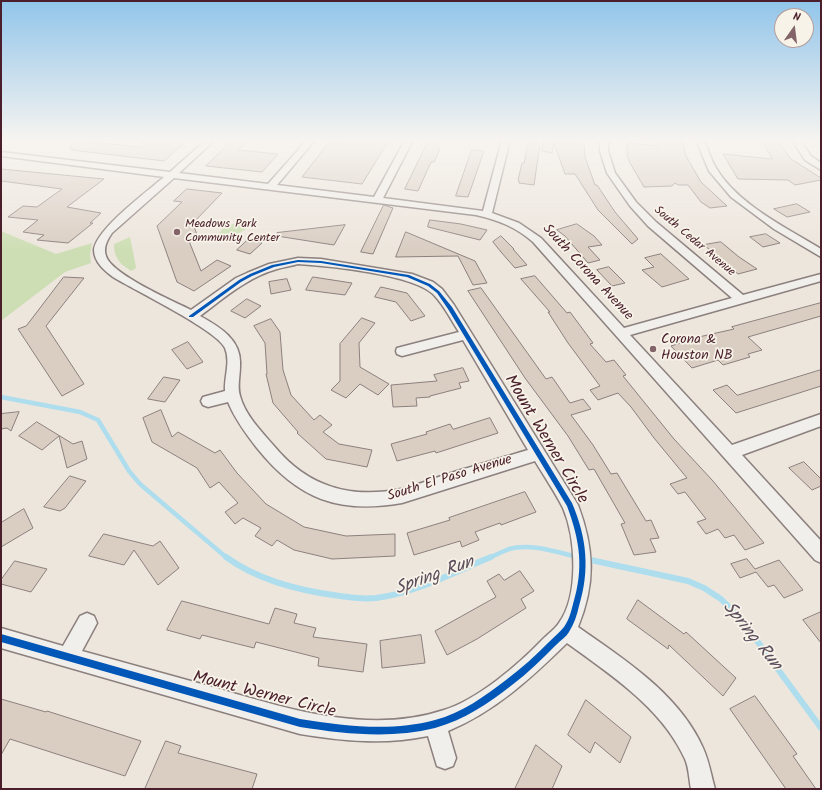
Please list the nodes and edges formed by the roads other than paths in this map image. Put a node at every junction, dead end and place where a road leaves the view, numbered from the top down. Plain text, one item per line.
1 (169, 177) edge
2 (196, 177) edge
3 (280, 177) edge
4 (389, 177) edge
5 (497, 177) edge
6 (613, 177) edge
7 (718, 177) edge
8 (272, 186) junction
9 (376, 200) junction
10 (487, 214) junction
11 (821, 254) edge
12 (821, 277) edge
13 (741, 298) junction
14 (191, 316) junction
15 (621, 332) junction
16 (466, 335) junction
17 (402, 351) dead end
18 (233, 394) junction
19 (208, 401) dead end
20 (821, 420) edge
21 (538, 453) junction
22 (729, 453) junction
23 (821, 554) edge
24 (88, 623) dead end
25 (566, 630) junction
26 (1, 638) edge
27 (68, 656) junction
28 (436, 724) junction
29 (445, 758) dead end
30 (703, 789) edge

1 - 14 street, South El Paso Avenue
2 - 8 street, South Corona Avenue
3 - 8 street
4 - 9 street
5 - 10 street
6 - 13 street, South Cedar Avenue
7 - 11 street
8 - 9 street, South Corona Avenue
9 - 10 street, South Corona Avenue
10 - 15 street, South Corona Avenue
12 - 13 street
13 - 15 street
14 - 16 street, Mount Werner Circle
14 - 18 street, South El Paso Avenue
15 - 22 street, South Corona Avenue
16 - 17 street
16 - 21 street, Mount Werner Circle
18 - 19 street
18 - 21 street, South El Paso Avenue
20 - 22 street
21 - 25 street, Mount Werner Circle
22 - 23 street, South Corona Avenue
24 - 27 street
25 - 28 street, Mount Werner Circle
25 - 30 street
26 - 27 street, Mount Werner Circle
27 - 28 street, Mount Werner Circle
28 - 29 street

